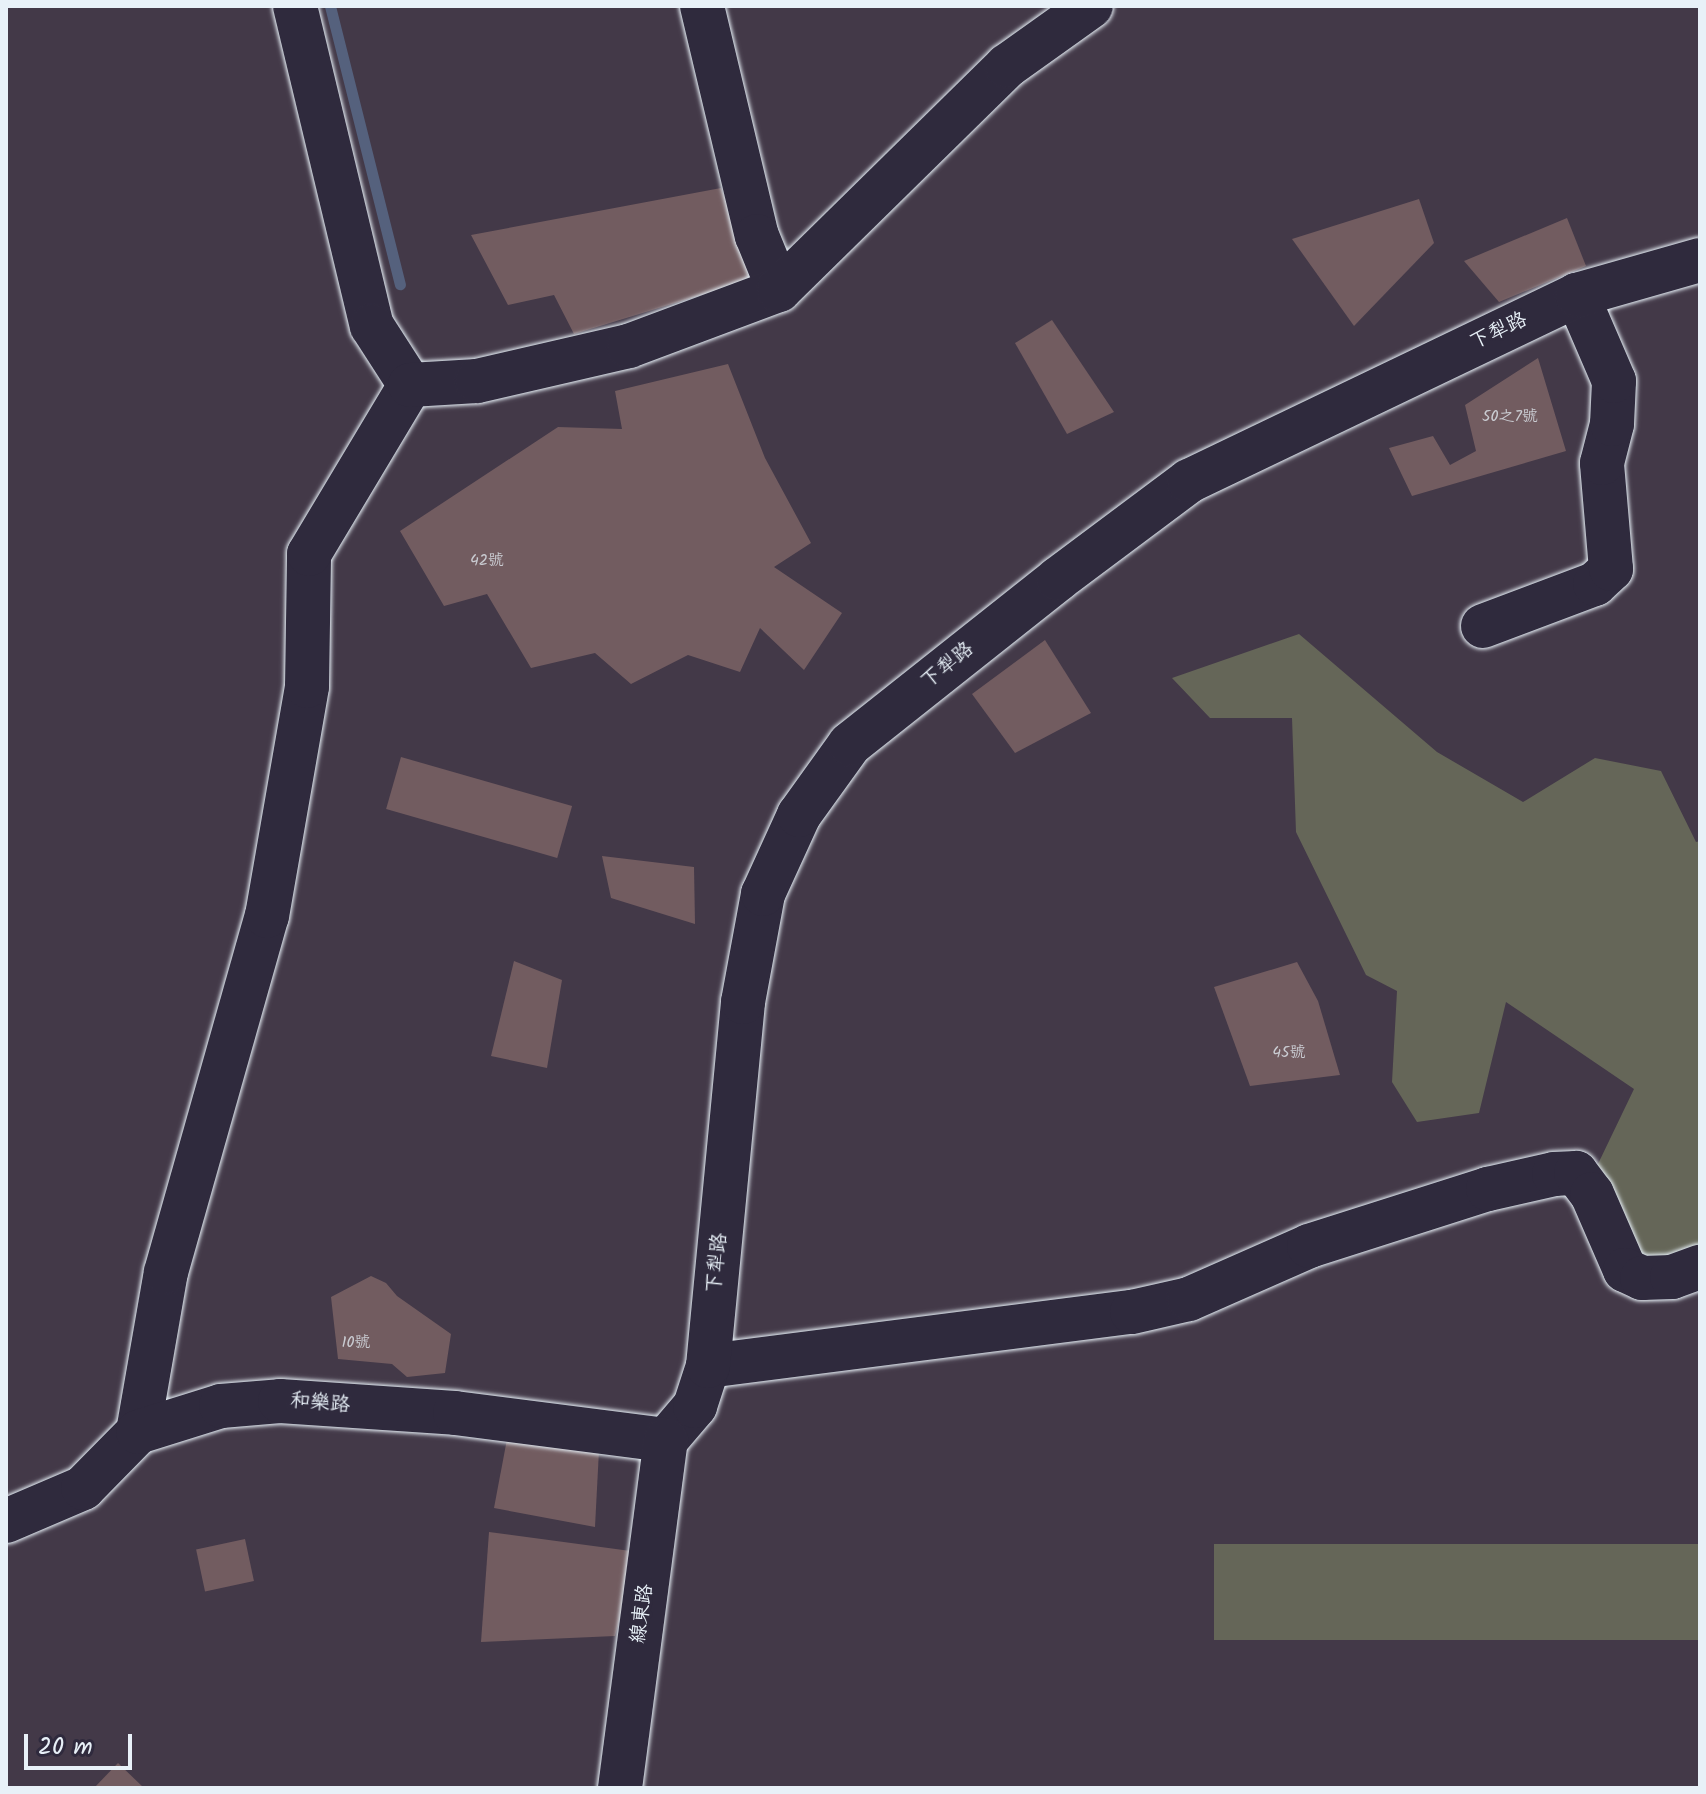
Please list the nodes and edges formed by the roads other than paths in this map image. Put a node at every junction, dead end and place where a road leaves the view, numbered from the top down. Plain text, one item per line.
1 (295, 6) edge
2 (702, 6) edge
3 (1091, 6) edge
4 (1700, 260) edge
5 (779, 290) junction
6 (1577, 295) junction
7 (410, 385) junction
8 (1483, 626) dead end
9 (1700, 1267) edge
10 (708, 1366) junction
11 (138, 1432) junction
12 (666, 1440) junction
13 (6, 1521) edge
14 (620, 1788) edge

1 - 7 street
2 - 5 street
3 - 5 street
4 - 6 street, 下犁路
5 - 7 street
6 - 8 street
6 - 10 street, 下犁路
7 - 11 street
9 - 10 street
10 - 12 street, 下犁路
11 - 12 street, 和樂路
11 - 13 street, 和樂路
12 - 14 street, 線東路

